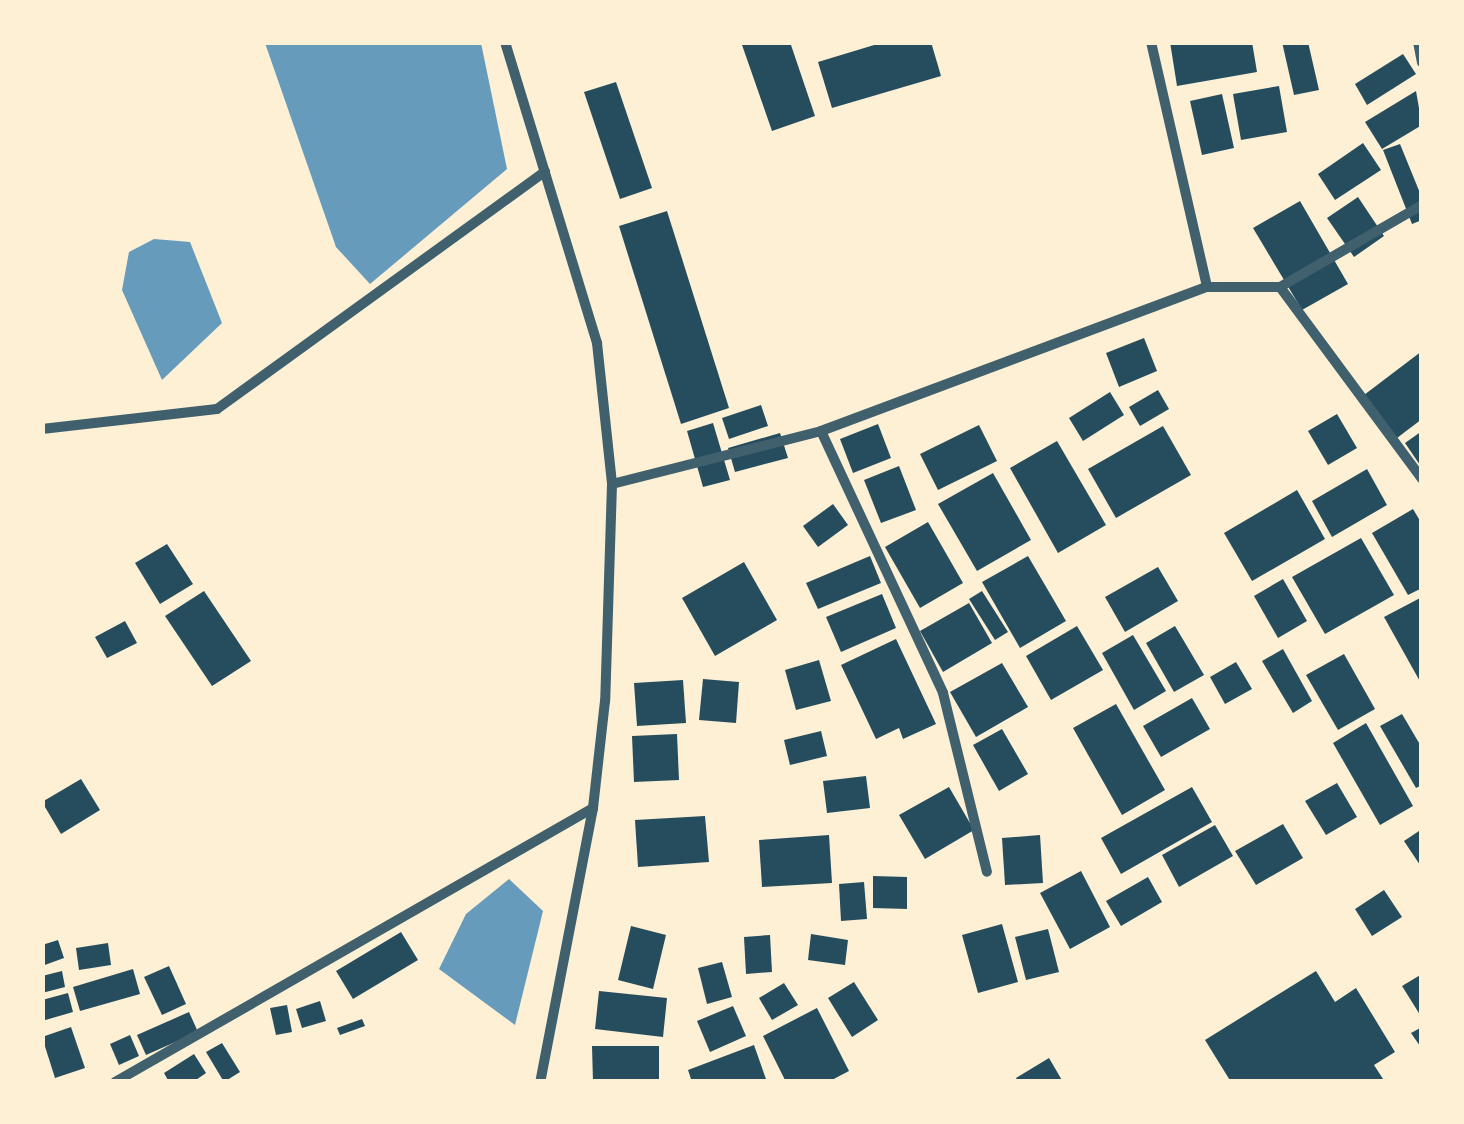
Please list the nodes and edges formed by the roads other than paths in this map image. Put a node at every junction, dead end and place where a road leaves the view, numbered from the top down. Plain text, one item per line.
1 (506, 42) edge
2 (1151, 42) edge
3 (1415, 43) edge
4 (1422, 62) edge
5 (545, 172) junction
6 (1422, 206) edge
7 (1280, 287) junction
8 (1207, 288) junction
9 (42, 429) edge
10 (821, 431) junction
11 (1422, 479) edge
12 (612, 484) junction
13 (594, 808) junction
14 (987, 872) dead end
15 (115, 1082) edge
16 (540, 1082) edge

1 - 5 street
2 - 8 street
3 - 4 street
5 - 9 street
5 - 12 street
6 - 7 street
7 - 8 street
7 - 11 street
8 - 10 street
10 - 12 street
10 - 14 street
12 - 13 street
13 - 15 street
13 - 16 street

